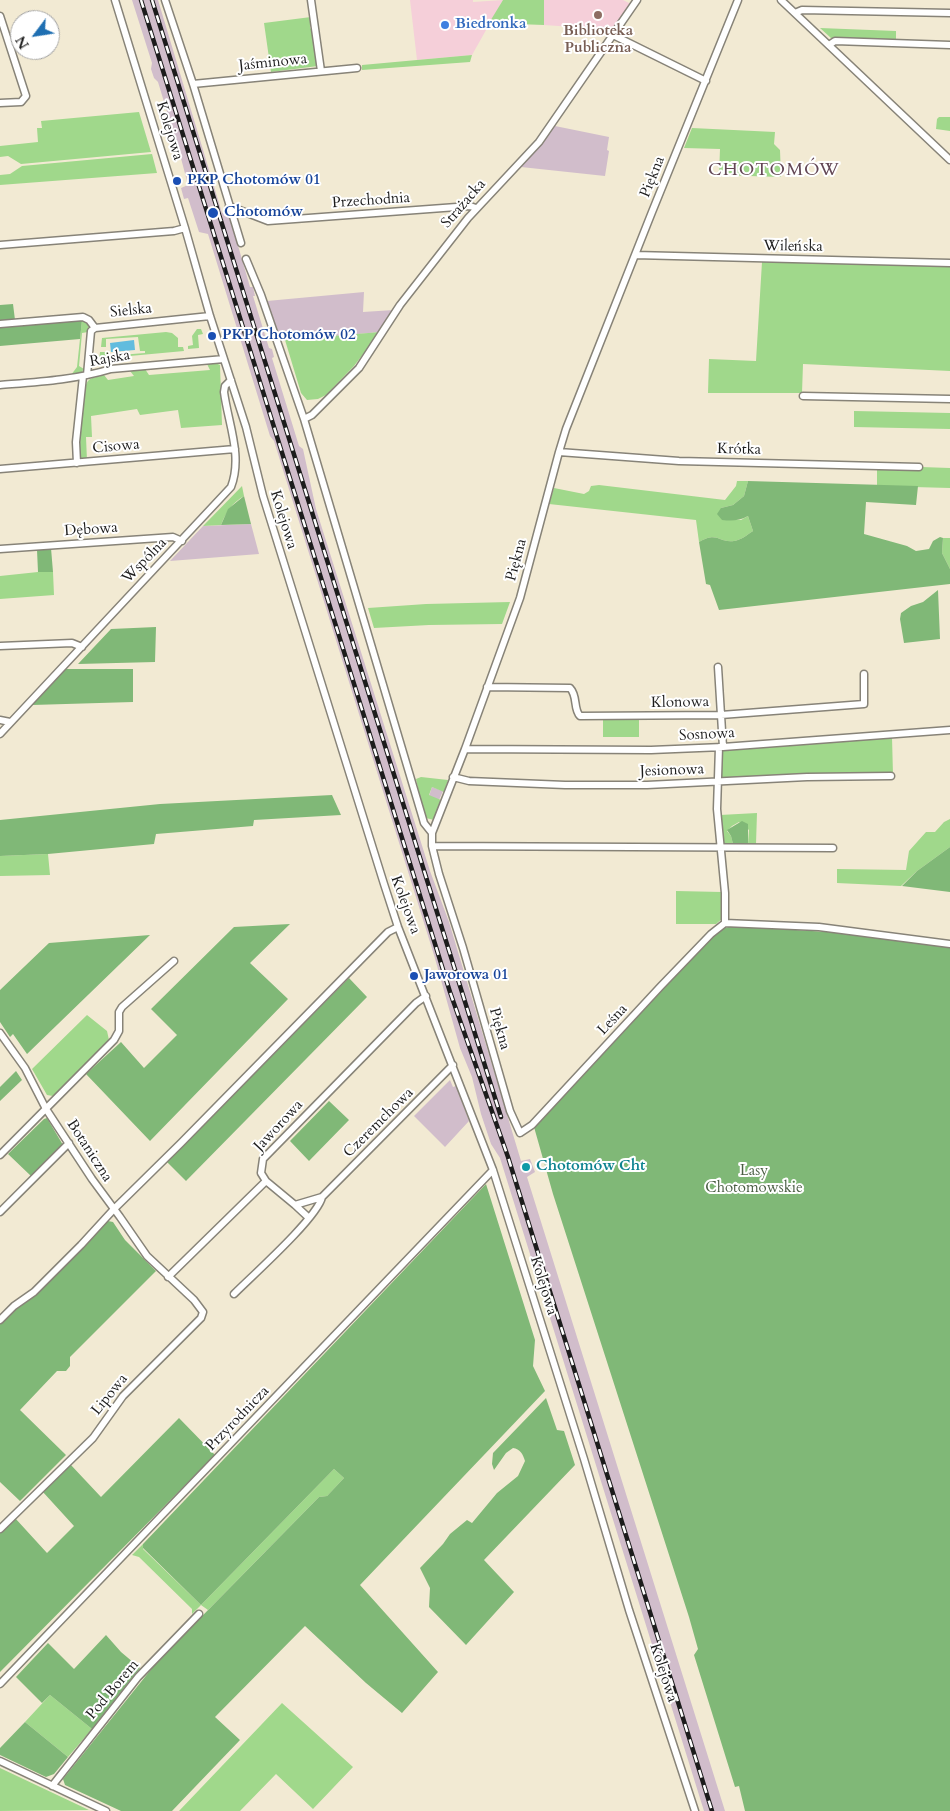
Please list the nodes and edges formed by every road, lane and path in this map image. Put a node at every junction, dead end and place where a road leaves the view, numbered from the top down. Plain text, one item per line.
1 (115, 0) edge
2 (165, 0) edge
3 (311, 0) edge
4 (637, 0) edge
5 (738, 0) edge
6 (781, 0) edge
7 (795, 13) junction
8 (950, 13) edge
9 (0, 16) edge
10 (613, 35) junction
11 (829, 45) junction
12 (950, 45) edge
13 (357, 68) dead end
14 (321, 71) junction
15 (706, 81) junction
16 (193, 84) junction
17 (0, 103) edge
18 (950, 160) edge
19 (229, 206) junction
20 (476, 208) junction
21 (186, 228) junction
22 (241, 243) dead end
23 (0, 245) edge
24 (635, 255) junction
25 (246, 259) dead end
26 (950, 263) edge
27 (210, 316) junction
28 (0, 324) edge
29 (95, 328) junction
30 (224, 359) junction
31 (85, 376) junction
32 (231, 380) junction
33 (0, 385) edge
34 (803, 396) dead end
35 (950, 400) edge
36 (304, 419) junction
37 (235, 449) junction
38 (559, 452) junction
39 (77, 463) junction
40 (919, 467) dead end
41 (0, 470) edge
42 (182, 541) junction
43 (0, 549) edge
44 (0, 646) edge
45 (82, 647) junction
46 (718, 667) dead end
47 (864, 674) dead end
48 (487, 687) junction
49 (721, 715) junction
50 (0, 720) edge
51 (10, 722) junction
52 (950, 730) edge
53 (0, 734) edge
54 (721, 747) junction
55 (465, 749) junction
56 (891, 776) dead end
57 (453, 777) junction
58 (718, 782) junction
59 (432, 834) junction
60 (432, 846) junction
61 (719, 847) junction
62 (833, 848) dead end
63 (725, 923) junction
64 (398, 927) junction
65 (950, 944) edge
66 (174, 961) dead end
67 (426, 996) junction
68 (0, 1032) edge
69 (453, 1066) junction
70 (46, 1109) junction
71 (520, 1133) joint
72 (69, 1143) junction
73 (0, 1155) edge
74 (493, 1170) junction
75 (266, 1181) junction
76 (322, 1197) junction
77 (295, 1205) junction
78 (114, 1209) junction
79 (0, 1212) edge
80 (309, 1218) junction
81 (168, 1276) junction
82 (234, 1294) dead end
83 (0, 1320) edge
84 (0, 1529) edge
85 (199, 1614) dead end
86 (0, 1684) edge
87 (0, 1761) edge
88 (52, 1786) junction
89 (106, 1811) edge
90 (695, 1811) edge

1 - 21 street, Kolejowa
2 - 16 street
3 - 14 street
4 - 10 street, Strażacka
5 - 15 street, Piękna
6 - 7 street
7 - 8 street
7 - 11 street
9 - 17 street
10 - 15 street
10 - 20 street, Strażacka
11 - 12 street
11 - 18 street
13 - 14 street, Jaśminowa
14 - 16 street, Jaśminowa
15 - 24 street, Piękna
16 - 19 street
19 - 20 street, Przechodnia
19 - 22 street
20 - 36 street, Strażacka
21 - 23 street
21 - 27 street, Kolejowa
24 - 26 street, Wileńska
24 - 38 street, Piękna
25 - 36 street
27 - 29 street, Sielska
27 - 30 street, Kolejowa
28 - 29 street, Sielska
29 - 31 street
30 - 31 street, Rajska
30 - 32 street, Kolejowa
31 - 33 street, Rajska
31 - 39 street
32 - 37 street, Wspólna
32 - 64 street, Kolejowa
34 - 35 street
36 - 59 street
37 - 39 street, Cisowa
37 - 42 street, Wspólna
38 - 40 street, Krótka
38 - 48 street, Piękna
39 - 41 street, Cisowa
42 - 43 street, Dębowa
42 - 45 street, Wspólna
44 - 45 street
45 - 51 street, Wspólna
46 - 49 street
47 - 49 street, Klonowa
48 - 49 street, Klonowa
48 - 55 street, Piękna
49 - 54 street
50 - 51 street
51 - 53 street, Wspólna
52 - 54 street, Sosnowa
54 - 55 street, Sosnowa
54 - 58 street
55 - 57 street, Piękna
56 - 58 street, Jesionowa
57 - 58 street, Jesionowa
57 - 59 street, Piękna
58 - 61 street
59 - 60 street, Piękna
60 - 61 street
60 - 71 street, Piękna
61 - 62 street
61 - 63 street
63 - 65 street
63 - 71 street, Leśna
64 - 67 street, Kolejowa
64 - 78 street
66 - 70 street
67 - 69 street, Kolejowa
67 - 75 street, Jaworowa
68 - 70 street, Botaniczna
69 - 74 street, Kolejowa
69 - 76 street, Czeremchowa
70 - 72 street, Botaniczna
70 - 73 street
72 - 78 street, Botaniczna
72 - 79 street
74 - 86 street, Przyrodnicza
74 - 90 street, Kolejowa
75 - 77 street
75 - 81 street
76 - 77 street, Czeremchowa
76 - 80 street, Czeremchowa
77 - 80 street
78 - 81 street, Botaniczna
78 - 83 street
80 - 82 street, Czeremchowa
81 - 84 street, Lipowa
85 - 88 street, Pod Borem
87 - 88 street
88 - 89 street

